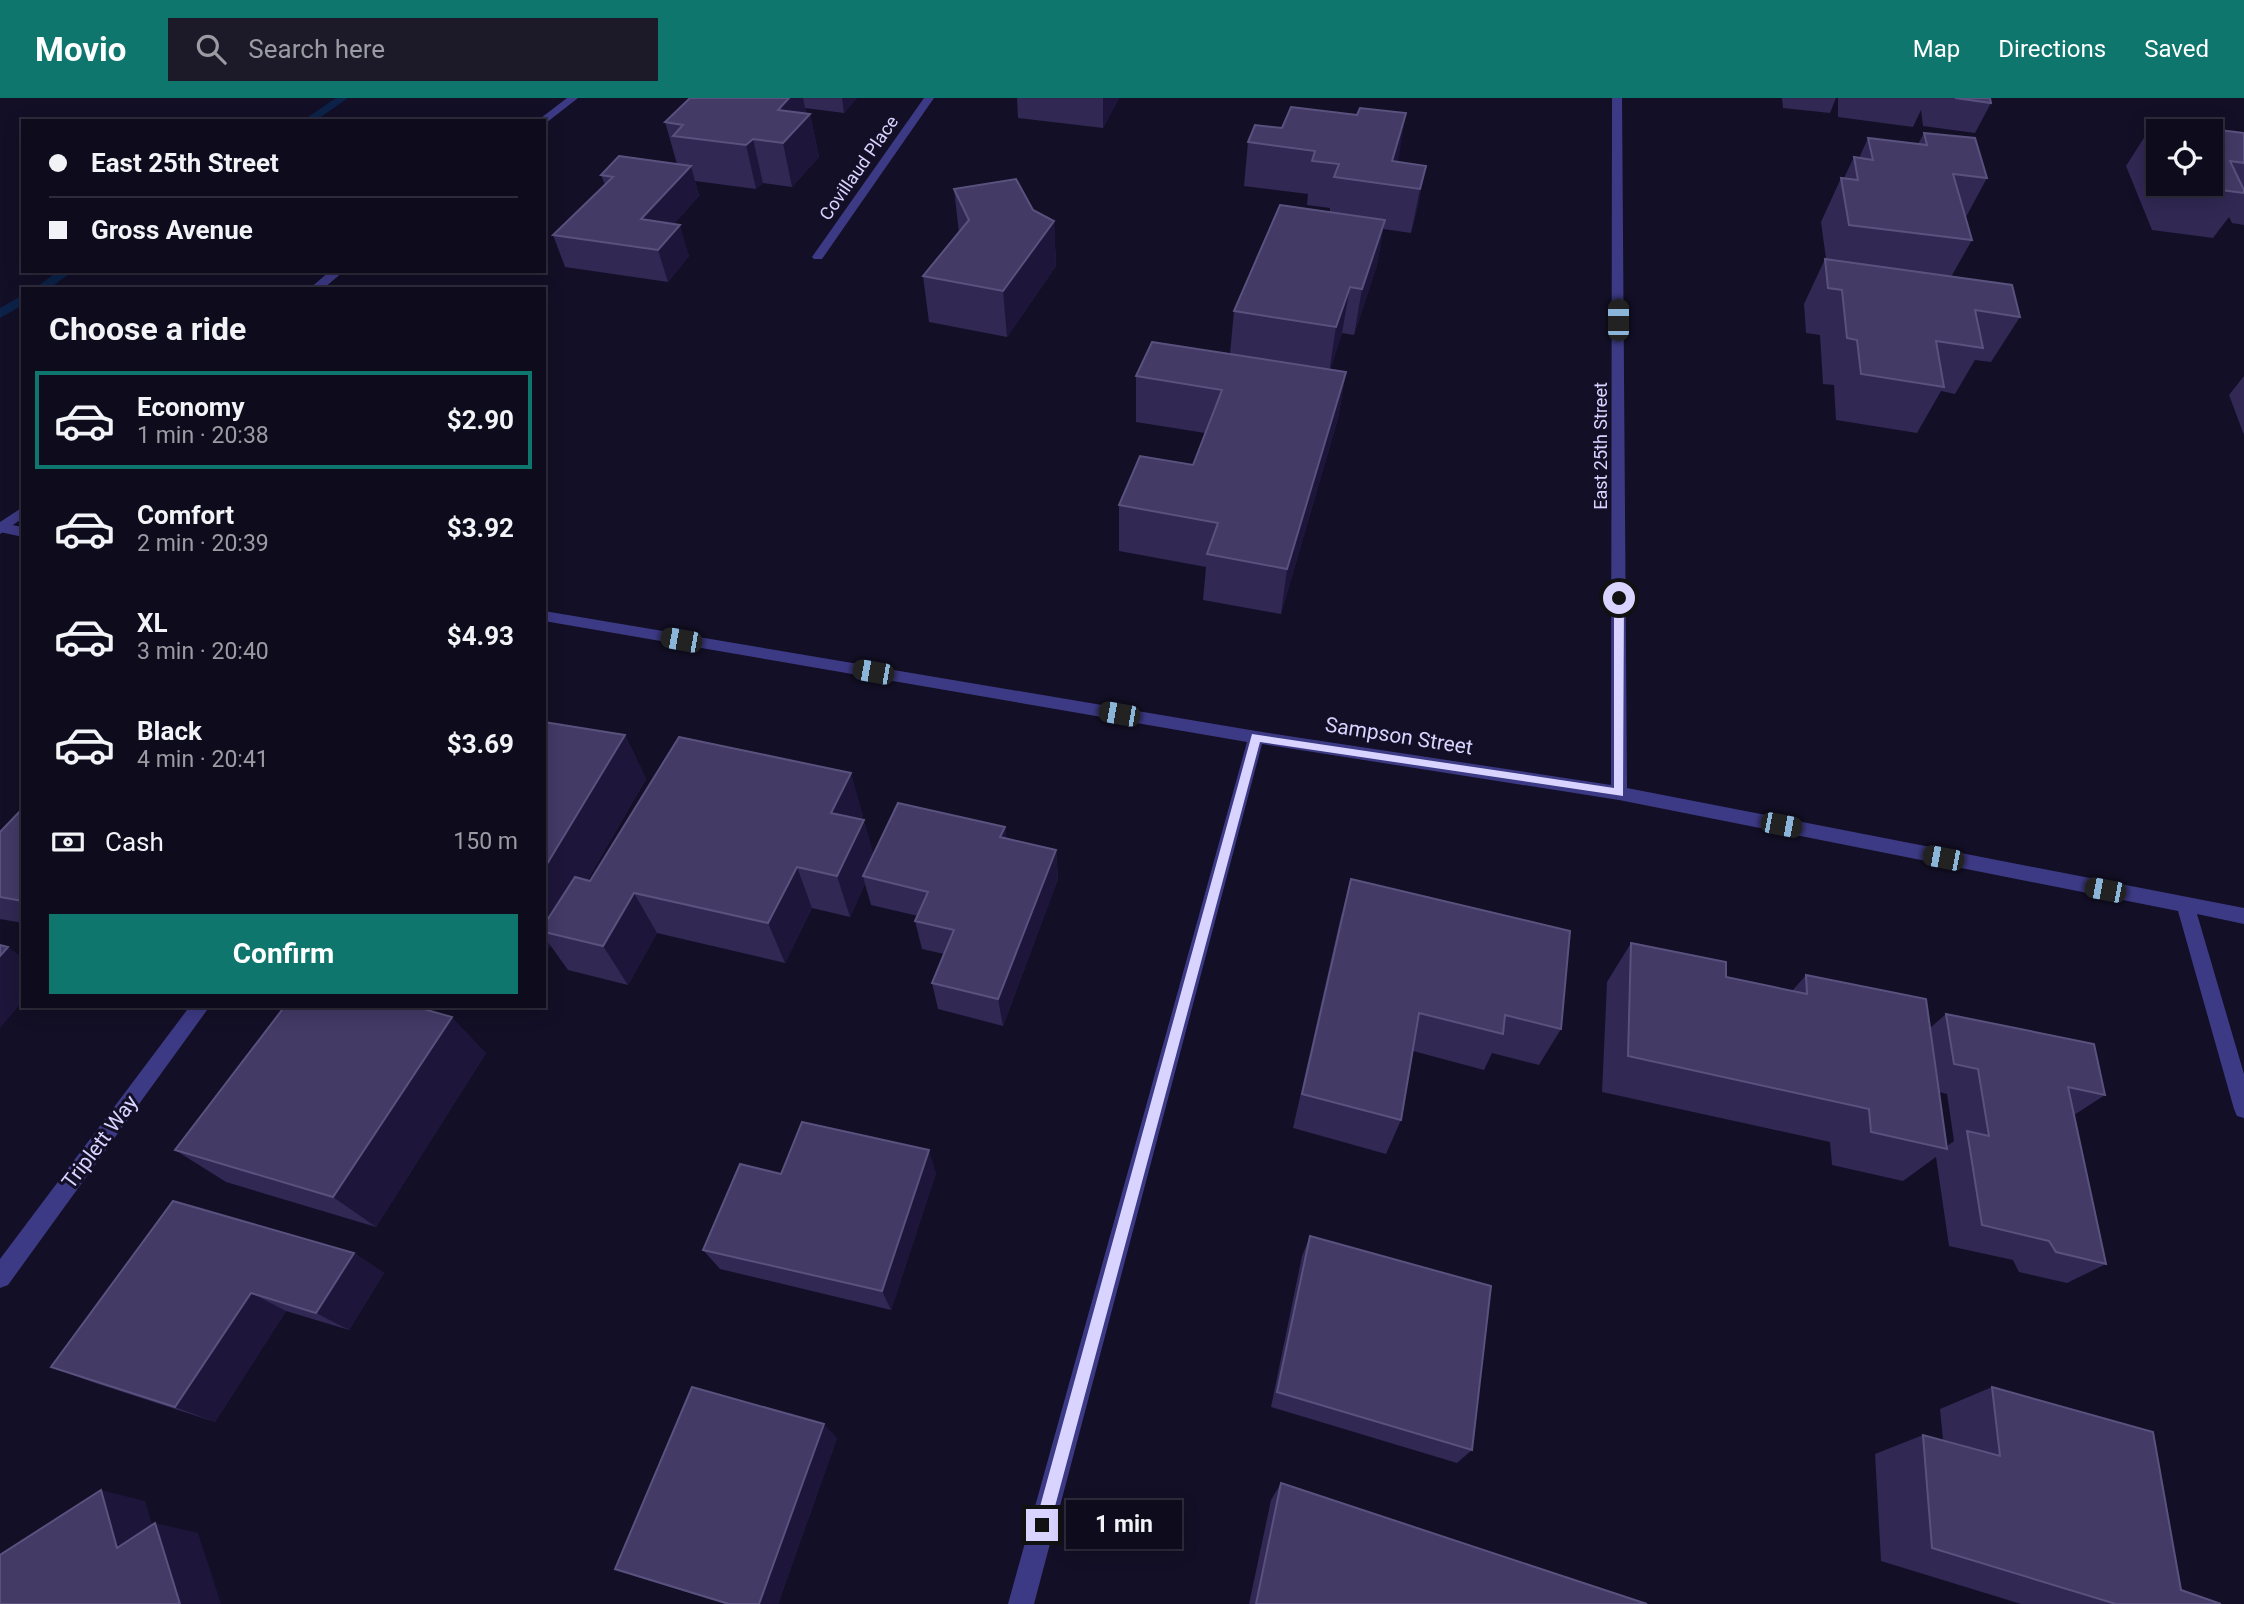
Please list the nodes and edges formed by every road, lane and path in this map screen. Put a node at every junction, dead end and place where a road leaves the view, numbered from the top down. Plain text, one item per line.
1 (573, 98) edge
2 (929, 98) edge
3 (1617, 98) edge
4 (545, 119) edge
5 (818, 257) dead end
6 (335, 273) edge
7 (318, 287) edge
8 (21, 513) edge
9 (0, 529) edge
10 (21, 532) edge
11 (546, 616) edge
12 (1256, 737) junction
13 (1619, 793) junction
14 (2186, 906) junction
15 (2244, 916) edge
16 (200, 1008) edge
17 (2244, 1109) edge
18 (0, 1277) edge
19 (1021, 1604) edge

1 - 4 street
2 - 5 street, Covillaud Place
3 - 13 street, East 25th Street
6 - 7 street
8 - 9 street
9 - 10 street
11 - 12 street, Sampson Street
12 - 13 street, Sampson Street
12 - 19 street
13 - 14 street, Sampson Street
14 - 15 street, Sampson Street
14 - 17 street
16 - 18 street, Triplett Way

